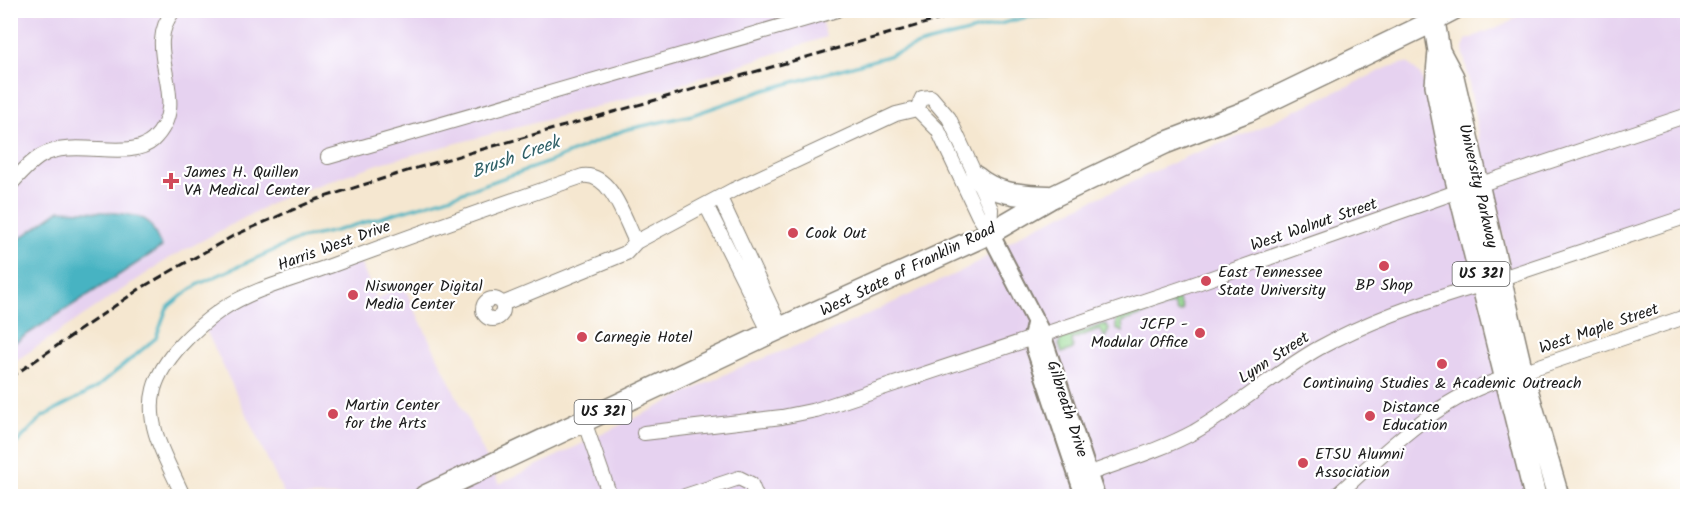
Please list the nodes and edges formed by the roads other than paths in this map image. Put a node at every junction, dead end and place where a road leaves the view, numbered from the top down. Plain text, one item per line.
1 (174, 10) edge
2 (1455, 10) edge
3 (836, 11) edge
4 (1434, 21) junction
5 (922, 113) junction
6 (1688, 115) edge
7 (328, 157) dead end
8 (976, 177) junction
9 (10, 184) edge
10 (1469, 188) junction
11 (1052, 197) junction
12 (720, 198) junction
13 (706, 205) junction
14 (1688, 216) edge
15 (990, 233) junction
16 (636, 242) junction
17 (1491, 281) junction
18 (502, 304) dead end
19 (1688, 316) edge
20 (776, 330) junction
21 (1036, 331) junction
22 (1514, 375) junction
23 (584, 421) junction
24 (645, 433) dead end
25 (1088, 474) junction
26 (183, 496) edge
27 (424, 496) edge
28 (610, 496) edge
29 (685, 496) edge
30 (756, 496) edge
31 (1084, 496) edge
32 (1096, 496) edge
33 (1336, 496) edge
34 (1535, 496) edge
35 (1558, 496) edge

1 - 9 street
2 - 4 main road, West State of Franklin Road
3 - 7 street
4 - 10 highway, University Parkway / US 321
4 - 11 highway, West State of Franklin Road / US 321
5 - 8 street
5 - 12 street
5 - 15 street
6 - 10 street, West Walnut Street
8 - 11 highway
8 - 15 street
10 - 17 highway, University Parkway / US 321
10 - 21 street, West Walnut Street
11 - 15 highway, West State of Franklin Road / US 321
12 - 13 street
12 - 20 street
13 - 16 street
13 - 20 street
14 - 17 street, Lynn Street
15 - 20 highway, West State of Franklin Road / US 321
15 - 21 street, Gilbreath Drive
16 - 18 street
16 - 26 street, Harris West Drive
17 - 22 highway, University Parkway / US 321
17 - 25 street, Lynn Street
19 - 22 street, West Maple Street
20 - 23 highway, West State of Franklin Road / US 321
21 - 24 street, West Walnut Street
21 - 25 street, Gilbreath Drive
21 - 31 street, Gilbreath Drive
22 - 33 street, West Maple Street
22 - 34 highway, University Parkway / US 321
22 - 35 highway, University Parkway / US 321
23 - 27 highway, West State of Franklin Road / US 321
23 - 28 street
25 - 32 street, Gilbreath Drive
29 - 30 street

